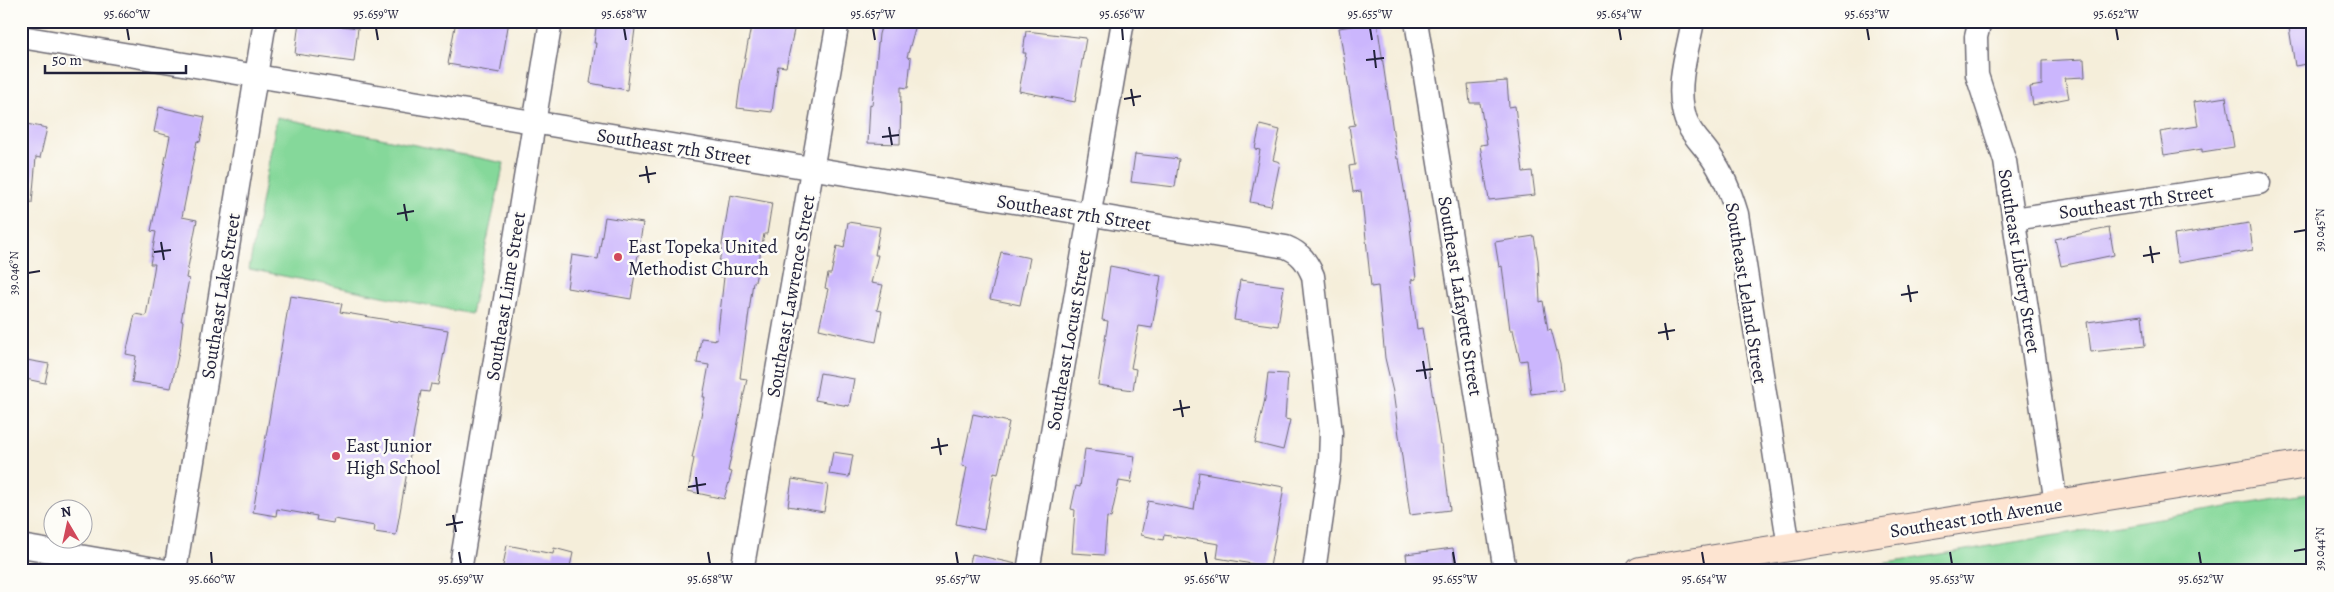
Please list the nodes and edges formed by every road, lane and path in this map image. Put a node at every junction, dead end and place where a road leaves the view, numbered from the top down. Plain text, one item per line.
1 (265, 21) edge
2 (551, 21) edge
3 (838, 21) edge
4 (1123, 21) edge
5 (1416, 21) edge
6 (1693, 21) edge
7 (1980, 21) edge
8 (21, 37) edge
9 (256, 77) junction
10 (534, 123) junction
11 (812, 169) junction
12 (2259, 183) dead end
13 (1090, 215) junction
14 (2014, 219) junction
15 (2313, 463) edge
16 (2056, 504) junction
17 (21, 546) edge
18 (1789, 547) junction
19 (167, 571) edge
20 (175, 571) edge
21 (460, 571) edge
22 (742, 571) edge
23 (1028, 571) edge
24 (1314, 571) edge
25 (1505, 571) edge
26 (1640, 571) edge

1 - 9 street, Southeast Lake Street
2 - 10 street, Southeast Lime Street
3 - 11 street, Southeast Lawrence Street
4 - 13 street, Southeast Locust Street
5 - 25 street, Southeast Lafayette Street
6 - 18 street, Southeast Leland Street
7 - 14 street, Southeast Liberty Street
8 - 9 street, Southeast 7th Street
9 - 10 street, Southeast 7th Street
9 - 20 street, Southeast Lake Street
10 - 11 street, Southeast 7th Street
10 - 21 street, Southeast Lime Street
11 - 13 street, Southeast 7th Street
11 - 22 street, Southeast Lawrence Street
12 - 14 street, Southeast 7th Street
13 - 23 street, Southeast Locust Street
13 - 24 street, Southeast 7th Street
14 - 16 street, Southeast Liberty Street
15 - 16 main road, Southeast 10th Avenue
16 - 18 main road, Southeast 10th Avenue
17 - 19 street
18 - 26 main road, Southeast 10th Avenue

